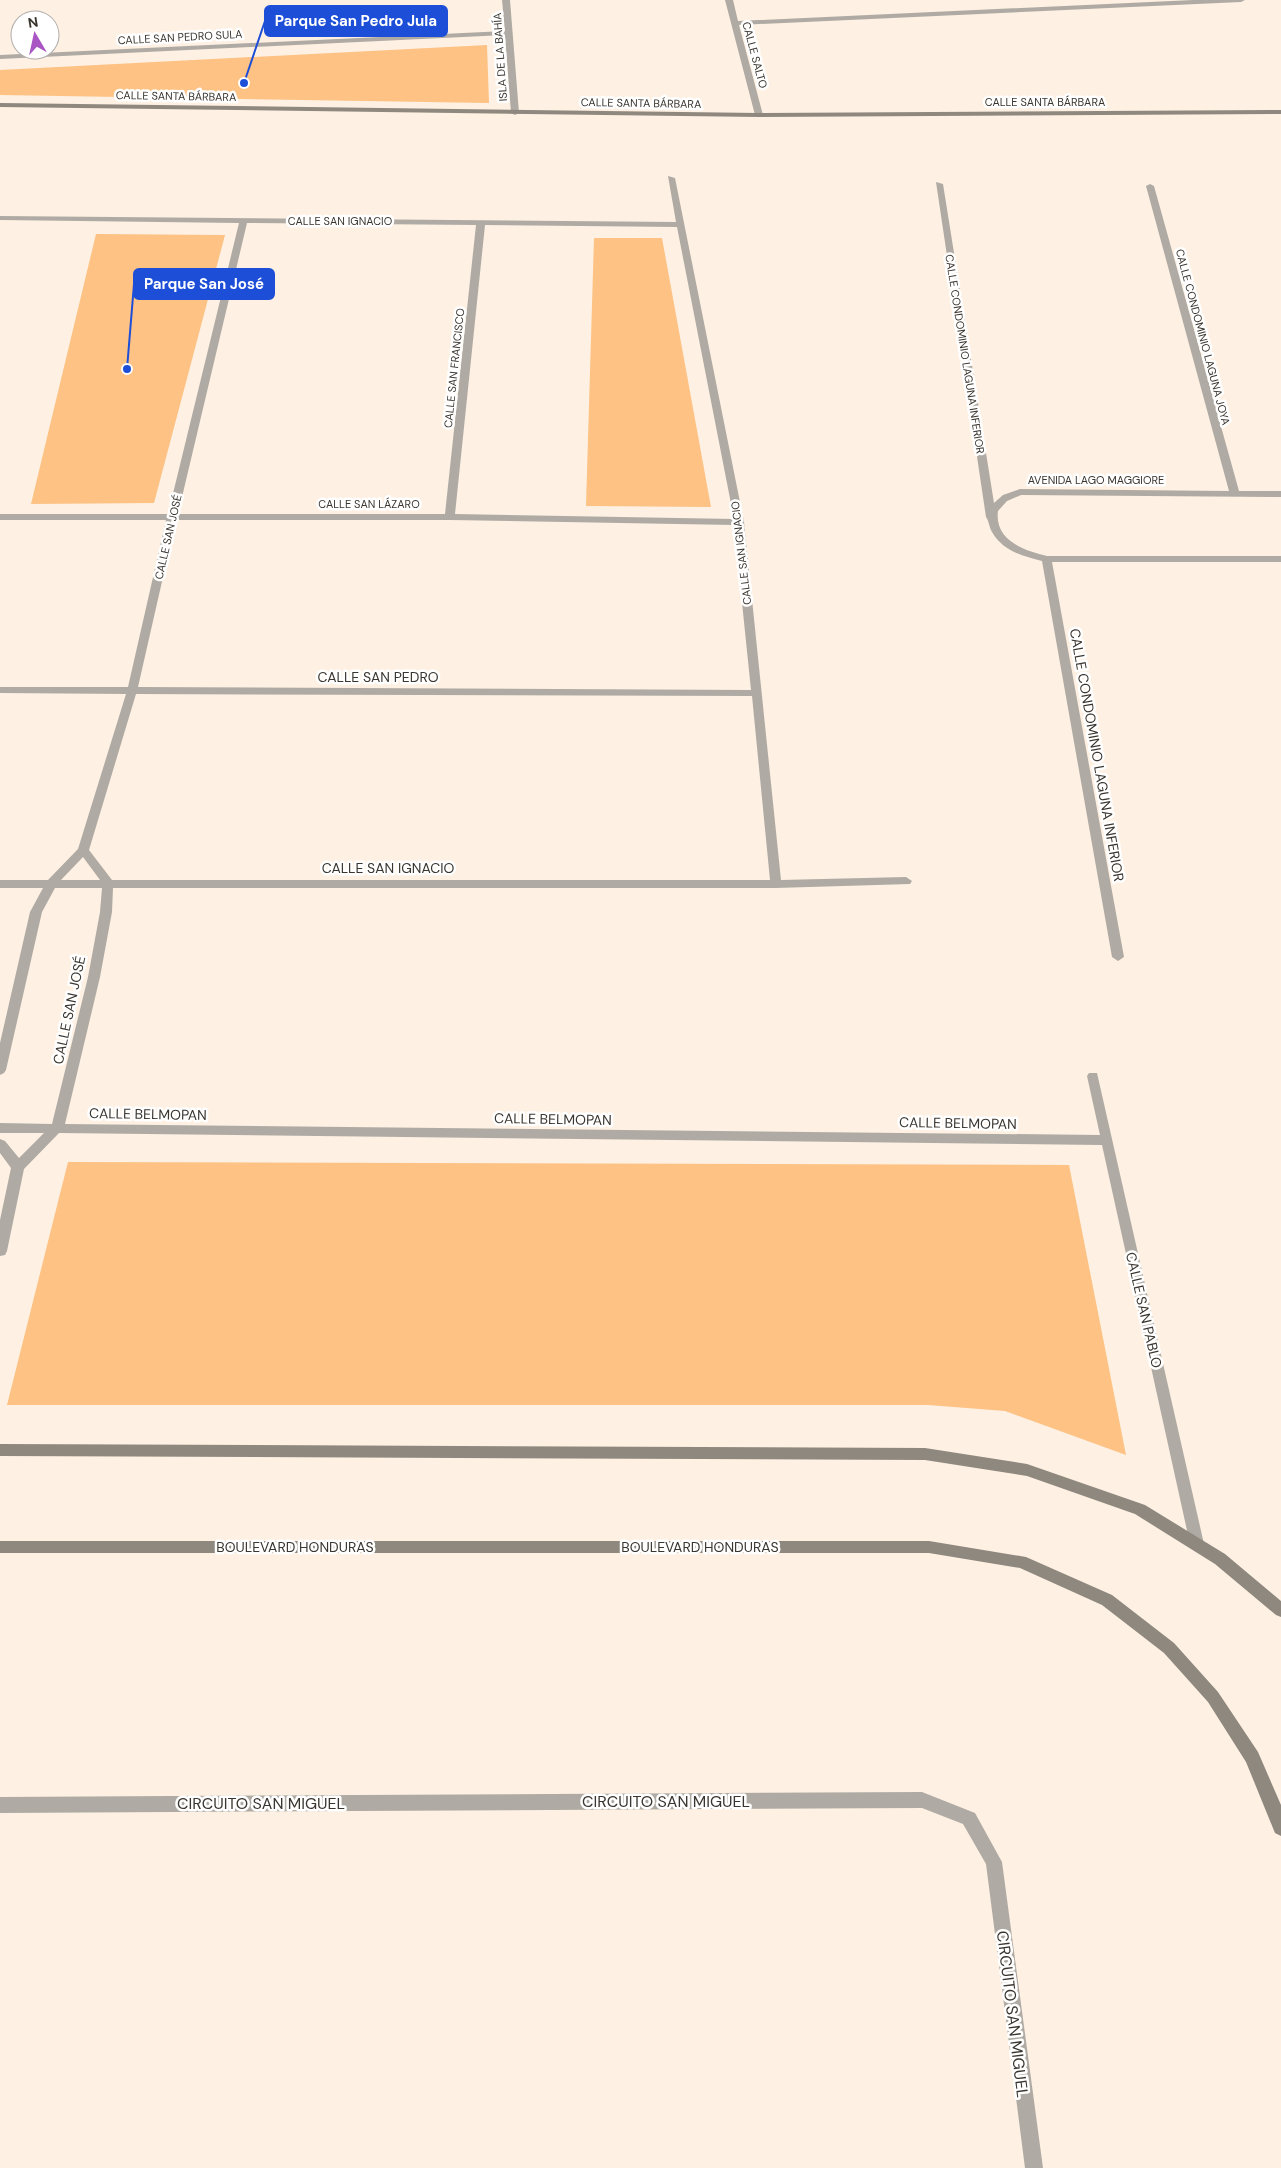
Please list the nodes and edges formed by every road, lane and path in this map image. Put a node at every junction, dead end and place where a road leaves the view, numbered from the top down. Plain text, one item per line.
1 (506, 0) edge
2 (729, 0) edge
3 (1242, 0) edge
4 (735, 23) junction
5 (510, 33) junction
6 (0, 57) edge
7 (0, 104) edge
8 (1281, 112) edge
9 (515, 113) junction
10 (759, 115) junction
11 (671, 178) dead end
12 (939, 184) dead end
13 (1150, 186) dead end
14 (0, 218) edge
15 (244, 220) junction
16 (481, 222) junction
17 (680, 225) junction
18 (1235, 494) junction
19 (1281, 494) edge
20 (0, 517) edge
21 (172, 517) junction
22 (450, 517) junction
23 (739, 522) junction
24 (992, 524) junction
25 (1047, 559) junction
26 (1281, 559) edge
27 (0, 690) edge
28 (132, 691) junction
29 (756, 694) junction
30 (83, 850) junction
31 (906, 882) dead end
32 (52, 883) junction
33 (108, 883) junction
34 (0, 884) edge
35 (776, 884) junction
36 (1118, 957) dead end
37 (0, 1070) edge
38 (1093, 1076) dead end
39 (0, 1128) edge
40 (57, 1128) junction
41 (1106, 1140) junction
42 (0, 1144) edge
43 (18, 1168) junction
44 (0, 1251) edge
45 (0, 1450) edge
46 (1197, 1544) junction
47 (0, 1547) edge
48 (1281, 1610) edge
49 (0, 1805) edge
50 (1280, 1823) edge
51 (1034, 2168) edge

1 - 5 street, ISLA DE LA BAHÍA
2 - 4 street, CALLE SALTO
3 - 4 street
4 - 10 street, CALLE SALTO
5 - 6 street, CALLE SAN PEDRO SULA
5 - 9 street, ISLA DE LA BAHÍA
7 - 9 street, CALLE SANTA BÁRBARA
8 - 10 street, CALLE SANTA BÁRBARA
9 - 10 street, CALLE SANTA BÁRBARA
11 - 17 street, CALLE SAN IGNACIO
12 - 24 street, CALLE CONDOMINIO LAGUNA INFERIOR
13 - 18 street, CALLE CONDOMINIO LAGUNA JOYA
14 - 15 street, CALLE SAN IGNACIO
15 - 16 street, CALLE SAN IGNACIO
15 - 21 street, CALLE SAN JOSÉ
16 - 17 street, CALLE SAN IGNACIO
16 - 22 street, CALLE SAN FRANCISCO
17 - 23 street, CALLE SAN IGNACIO
18 - 19 street, AVENIDA LAGO MAGGIORE
18 - 24 street, AVENIDA LAGO MAGGIORE
20 - 21 street, CALLE SAN LÁZARO
21 - 22 street, CALLE SAN LÁZARO
21 - 28 street, CALLE SAN JOSÉ
22 - 23 street, CALLE SAN LÁZARO
23 - 29 street, CALLE SAN IGNACIO
24 - 25 street
25 - 26 street
25 - 36 street, CALLE CONDOMINIO LAGUNA INFERIOR
27 - 28 street, CALLE SAN PEDRO
28 - 29 street, CALLE SAN PEDRO
28 - 30 street, CALLE SAN JOSÉ
29 - 35 street, CALLE SAN IGNACIO
30 - 32 street, CALLE SAN JOSÉ
30 - 33 street
31 - 35 street, CALLE SAN IGNACIO
32 - 33 street, CALLE SAN IGNACIO
32 - 34 street, CALLE SAN IGNACIO
32 - 37 street, CALLE SAN JOSÉ
33 - 35 street, CALLE SAN IGNACIO
33 - 40 street, CALLE SAN JOSÉ
38 - 41 street, CALLE SAN PABLO
39 - 40 street, CALLE BELMOPAN
40 - 41 street, CALLE BELMOPAN
40 - 43 street, CALLE SAN JOSÉ
41 - 46 street, CALLE SAN PABLO
42 - 43 street
43 - 44 street
45 - 46 street
46 - 48 street
47 - 50 street, BOULEVARD HONDURAS
49 - 51 street, CIRCUITO SAN MIGUEL

